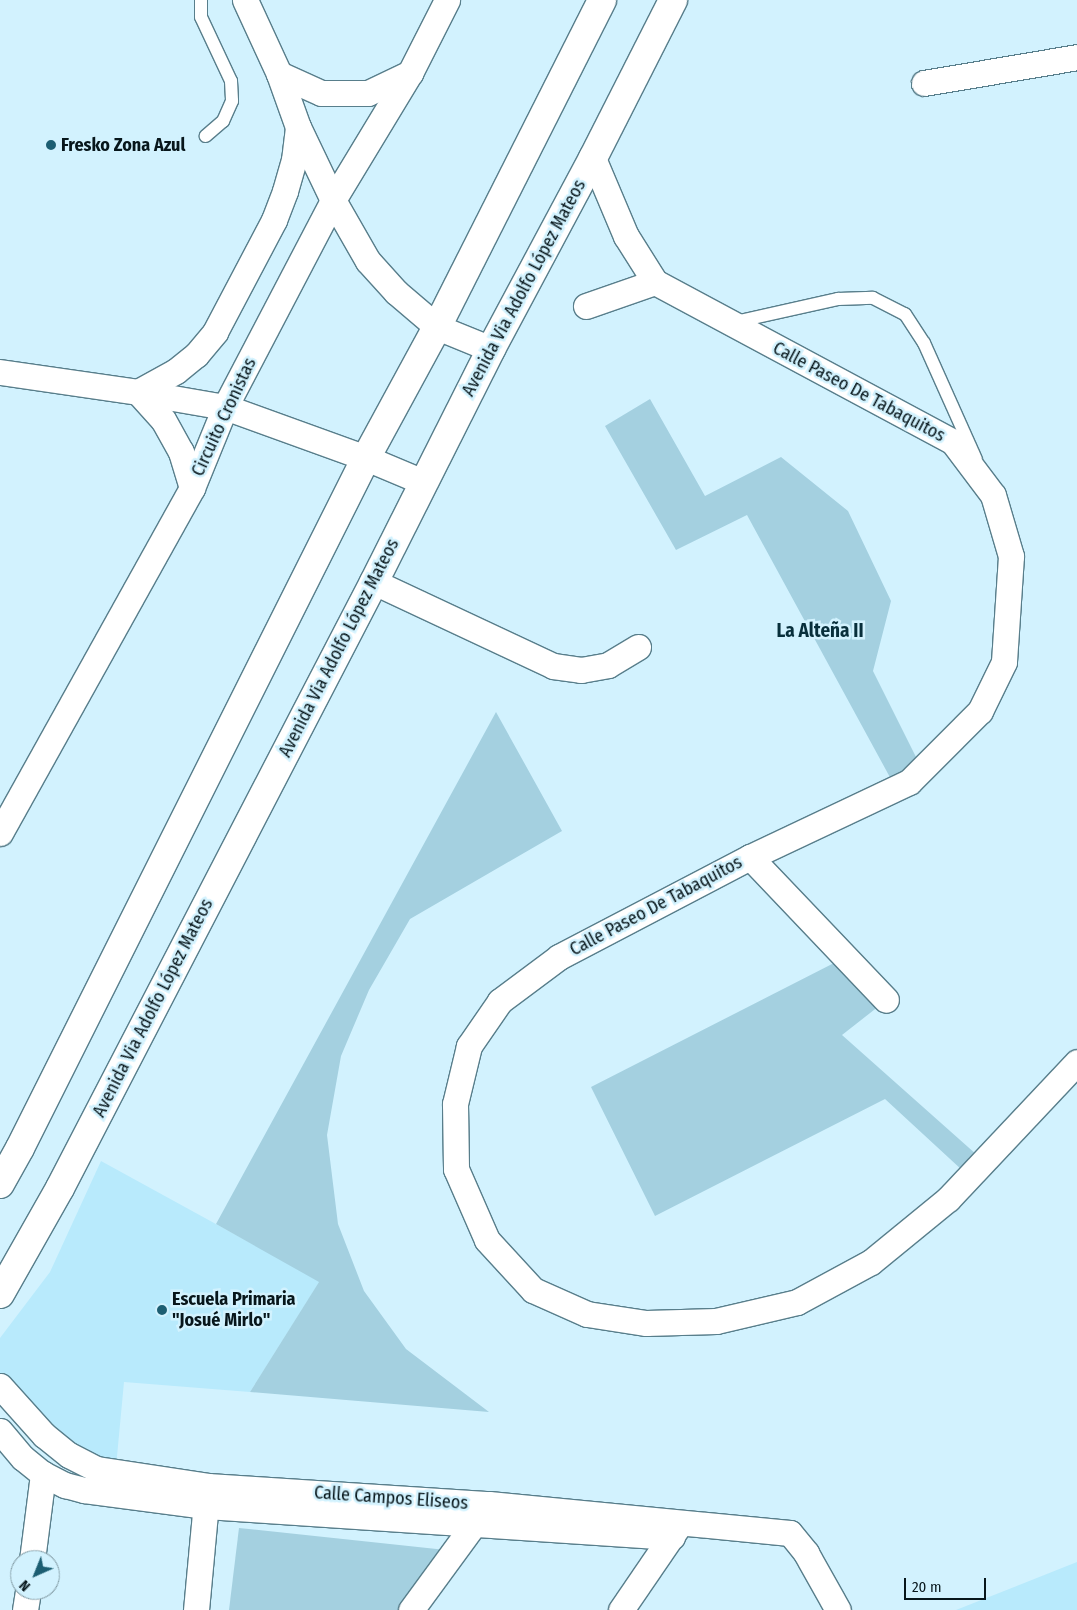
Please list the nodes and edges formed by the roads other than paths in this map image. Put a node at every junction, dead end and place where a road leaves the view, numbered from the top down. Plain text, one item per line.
1 (201, 0) edge
2 (245, 0) edge
3 (447, 0) edge
4 (602, 0) edge
5 (673, 0) edge
6 (1077, 57) edge
7 (410, 73) junction
8 (279, 74) junction
9 (924, 83) dead end
10 (298, 127) junction
11 (206, 136) dead end
12 (593, 158) junction
13 (333, 200) junction
14 (655, 282) junction
15 (586, 306) dead end
16 (731, 323) junction
17 (437, 327) junction
18 (491, 349) junction
19 (2, 376) edge
20 (138, 392) junction
21 (225, 407) junction
22 (366, 458) junction
23 (423, 482) junction
24 (192, 488) junction
25 (993, 495) junction
26 (374, 582) junction
27 (638, 648) dead end
28 (0, 833) edge
29 (750, 857) junction
30 (886, 1000) dead end
31 (1077, 1062) edge
32 (0, 1184) edge
33 (0, 1294) edge
34 (0, 1386) edge
35 (0, 1431) edge
36 (43, 1474) junction
37 (207, 1496) junction
38 (489, 1504) junction
39 (473, 1524) junction
40 (676, 1529) junction
41 (33, 1550) edge
42 (196, 1610) edge
43 (412, 1610) edge
44 (621, 1610) edge
45 (838, 1610) edge

1 - 11 lane
2 - 8 street
3 - 7 street, Circuito Cronistas
4 - 17 main road
5 - 12 main road, Avenida Via Adolfo López Mateos
6 - 9 street
7 - 8 street
7 - 13 street, Circuito Cronistas
8 - 10 street
10 - 13 street
10 - 20 street
12 - 14 street, Calle Paseo De Tabaquitos
12 - 18 main road, Avenida Via Adolfo López Mateos
13 - 17 street
13 - 21 street, Circuito Cronistas
14 - 15 street
14 - 16 street, Calle Paseo De Tabaquitos
16 - 25 street, Calle Paseo De Tabaquitos
16 - 25 lane
17 - 18 street
17 - 22 main road
18 - 23 main road, Avenida Via Adolfo López Mateos
19 - 20 street
20 - 21 street
20 - 24 street
21 - 22 street
21 - 24 street, Circuito Cronistas
22 - 23 street
22 - 32 main road
23 - 26 main road, Avenida Via Adolfo López Mateos
24 - 28 street, Circuito Cronistas
25 - 29 street, Calle Paseo De Tabaquitos
26 - 27 street
26 - 33 main road, Avenida Via Adolfo López Mateos
29 - 30 street
29 - 31 street, Calle Paseo De Tabaquitos
34 - 37 street, Calle Campos Eliseos
35 - 36 street, Calle Campos Eliseos
36 - 37 street, Calle Campos Eliseos
36 - 41 street
37 - 38 street, Calle Campos Eliseos
37 - 39 street, Calle Campos Eliseos
37 - 42 street
38 - 39 street
38 - 40 street, Calle Campos Eliseos
39 - 40 street, Calle Campos Eliseos
39 - 43 street
40 - 44 street
40 - 45 street, Calle Campos Eliseos

